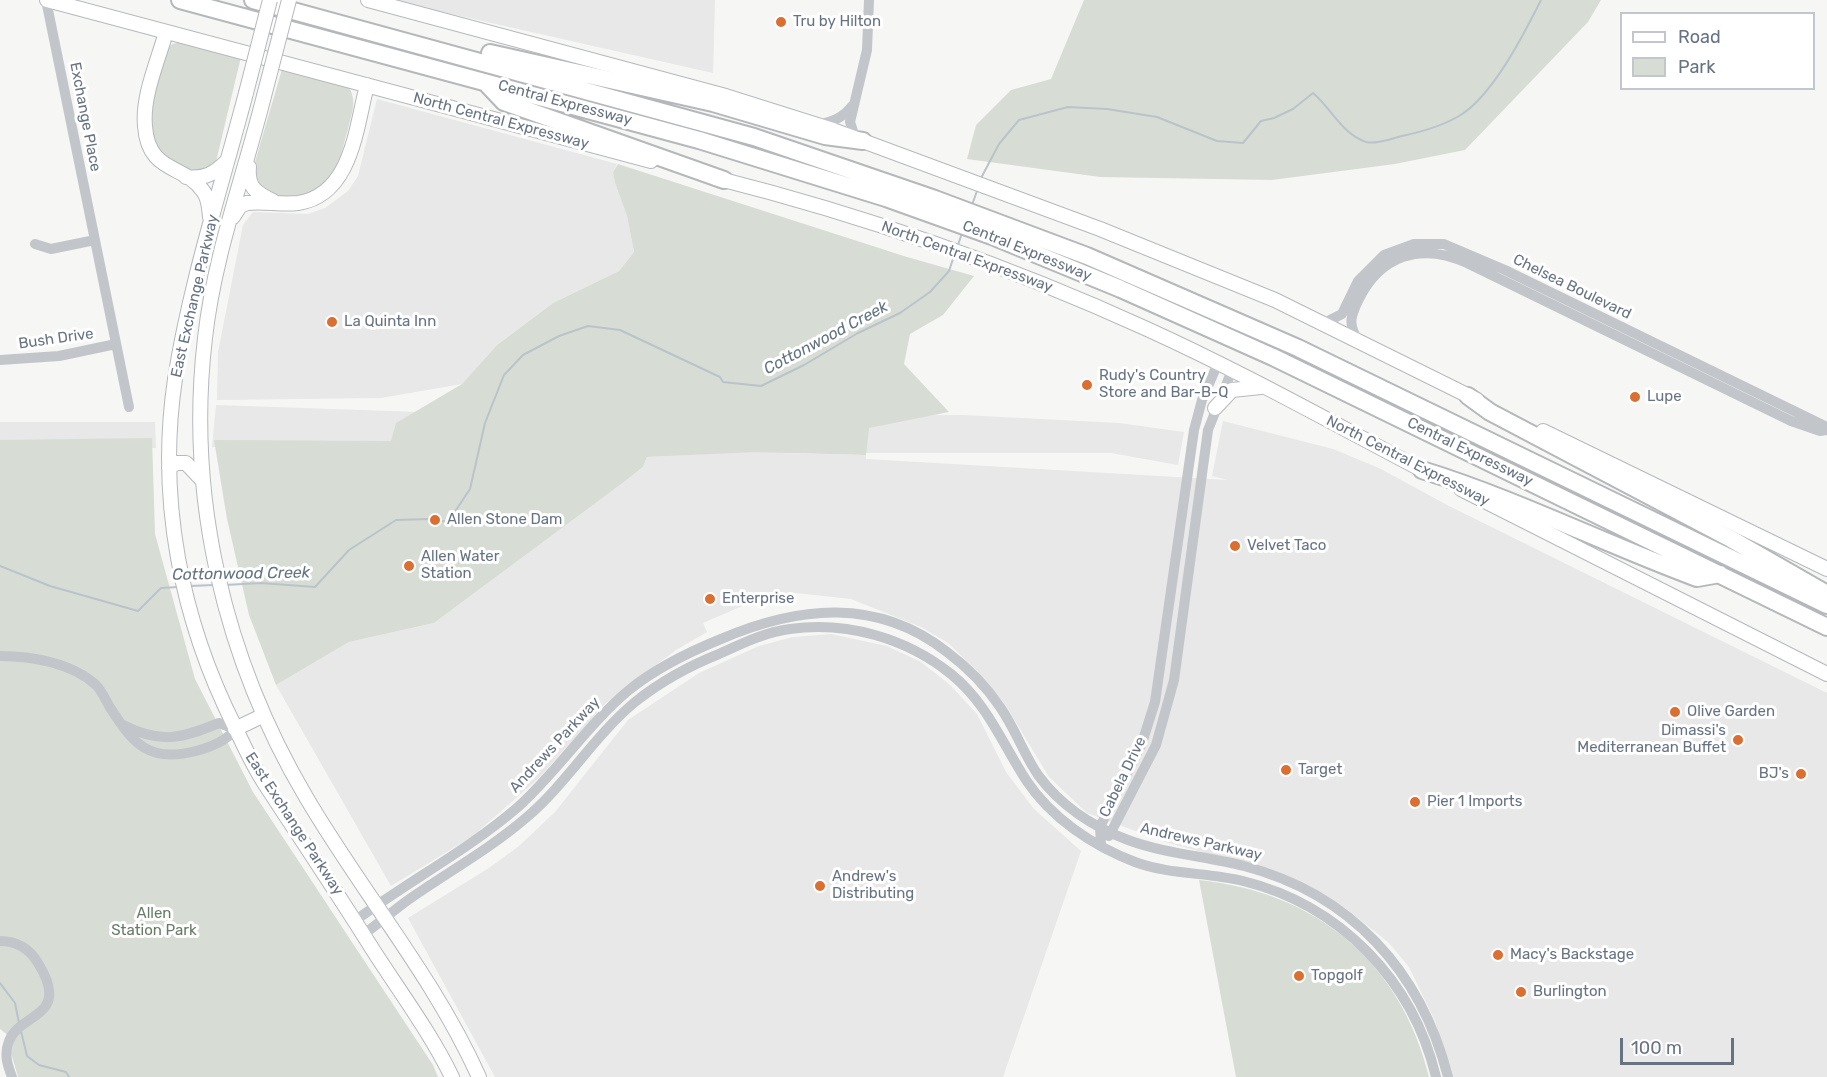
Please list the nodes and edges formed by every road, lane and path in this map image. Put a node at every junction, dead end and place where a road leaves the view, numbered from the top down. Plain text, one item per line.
1 (46, 0) edge
2 (180, 0) edge
3 (253, 0) edge
4 (270, 0) edge
5 (290, 0) edge
6 (368, 0) edge
7 (869, 0) edge
8 (387, 2) edge
9 (166, 32) junction
10 (442, 51) junction
11 (485, 82) junction
12 (367, 85) junction
13 (852, 106) junction
14 (816, 124) junction
15 (863, 141) junction
16 (250, 153) junction
17 (227, 160) junction
18 (184, 177) junction
19 (724, 180) junction
20 (278, 203) junction
21 (933, 206) junction
22 (211, 224) junction
23 (228, 229) junction
24 (1001, 232) junction
25 (95, 240) junction
26 (35, 244) dead end
27 (1324, 323) junction
28 (1357, 339) junction
29 (116, 344) junction
30 (179, 355) junction
31 (204, 358) junction
32 (0, 360) edge
33 (1218, 363) junction
34 (1232, 370) junction
35 (1265, 387) junction
36 (1468, 396) junction
37 (129, 407) dead end
38 (1215, 408) junction
39 (1827, 429) edge
40 (169, 468) junction
41 (1422, 470) junction
42 (203, 481) junction
43 (1827, 569) edge
44 (1720, 574) junction
45 (1827, 594) edge
46 (1827, 605) edge
47 (880, 619) junction
48 (1827, 627) edge
49 (876, 634) junction
50 (695, 650) junction
51 (0, 656) edge
52 (700, 662) junction
53 (952, 674) junction
54 (1827, 674) edge
55 (262, 716) junction
56 (123, 725) junction
57 (1011, 727) junction
58 (235, 729) junction
59 (574, 743) junction
60 (585, 753) junction
61 (510, 813) junction
62 (518, 825) junction
63 (1100, 827) junction
64 (1112, 833) junction
65 (1101, 845) junction
66 (375, 906) junction
67 (384, 919) junction
68 (356, 920) junction
69 (364, 934) junction
70 (0, 941) edge
71 (1376, 941) junction
72 (1367, 949) junction
73 (12, 1077) edge
74 (453, 1077) edge
75 (479, 1077) edge
76 (1436, 1077) edge
77 (1448, 1077) edge

1 - 9 main road, North Central Expressway
1 - 25 street, Exchange Place
2 - 11 highway, Central Expressway
3 - 10 highway, Central Expressway
4 - 17 main road, East Exchange Parkway, bridge
5 - 16 main road, East Exchange Parkway, bridge
6 - 8 main road
7 - 13 street
8 - 14 main road
9 - 12 main road, North Central Expressway
9 - 18 main road
10 - 15 highway
10 - 21 highway, Central Expressway
11 - 19 highway
11 - 21 highway, Central Expressway
12 - 19 main road, North Central Expressway
12 - 20 main road
13 - 14 street
13 - 15 street
14 - 15 main road
15 - 27 main road
16 - 20 main road
16 - 23 main road, East Exchange Parkway
17 - 18 main road
17 - 22 main road, East Exchange Parkway
18 - 22 main road
19 - 33 main road, North Central Expressway
20 - 23 main road
21 - 24 highway, Central Expressway
22 - 30 main road, East Exchange Parkway
23 - 31 main road, East Exchange Parkway
24 - 44 highway, Central Expressway
24 - 46 highway, Central Expressway
25 - 26 street
25 - 29 street, Exchange Place
27 - 28 main road
27 - 39 street, Chelsea Boulevard
28 - 36 main road
28 - 39 street, Chelsea Boulevard
29 - 32 street, Bush Drive
29 - 37 street, Exchange Place
30 - 31 main road
30 - 40 main road, East Exchange Parkway
31 - 42 main road, East Exchange Parkway
33 - 34 main road, North Central Expressway
33 - 63 street, Cabela Drive
34 - 35 main road, North Central Expressway
34 - 38 street, Cabela Drive
35 - 38 main road
35 - 41 main road, North Central Expressway
36 - 43 main road
36 - 45 highway
38 - 64 street, Cabela Drive
40 - 42 main road
40 - 58 main road, East Exchange Parkway
41 - 44 highway
41 - 54 main road, North Central Expressway
42 - 55 main road, East Exchange Parkway
44 - 48 highway, Central Expressway
47 - 49 street
47 - 50 street, Andrews Parkway
47 - 57 street, Andrews Parkway
49 - 52 street, Andrews Parkway
49 - 53 street, Andrews Parkway
50 - 52 street
50 - 59 street, Andrews Parkway
51 - 56 street
52 - 60 street, Andrews Parkway
53 - 57 street
53 - 65 street, Andrews Parkway
55 - 58 main road
55 - 66 main road, East Exchange Parkway
56 - 58 street
56 - 58 street
57 - 63 street, Andrews Parkway
58 - 68 main road, East Exchange Parkway
59 - 60 street
59 - 61 street, Andrews Parkway
60 - 62 street, Andrews Parkway
61 - 62 street
61 - 66 street, Andrews Parkway
62 - 67 street, Andrews Parkway
63 - 64 street, Andrews Parkway
63 - 65 street, Cabela Drive
64 - 65 street, Cabela Drive
64 - 71 street, Andrews Parkway
65 - 72 street, Andrews Parkway
66 - 67 main road, East Exchange Parkway
66 - 68 street, Andrews Parkway
67 - 69 street, Andrews Parkway
67 - 75 main road, East Exchange Parkway
68 - 69 main road, East Exchange Parkway
69 - 74 main road, East Exchange Parkway
70 - 73 street
71 - 72 street
71 - 77 street, Andrews Parkway
72 - 76 street, Andrews Parkway

